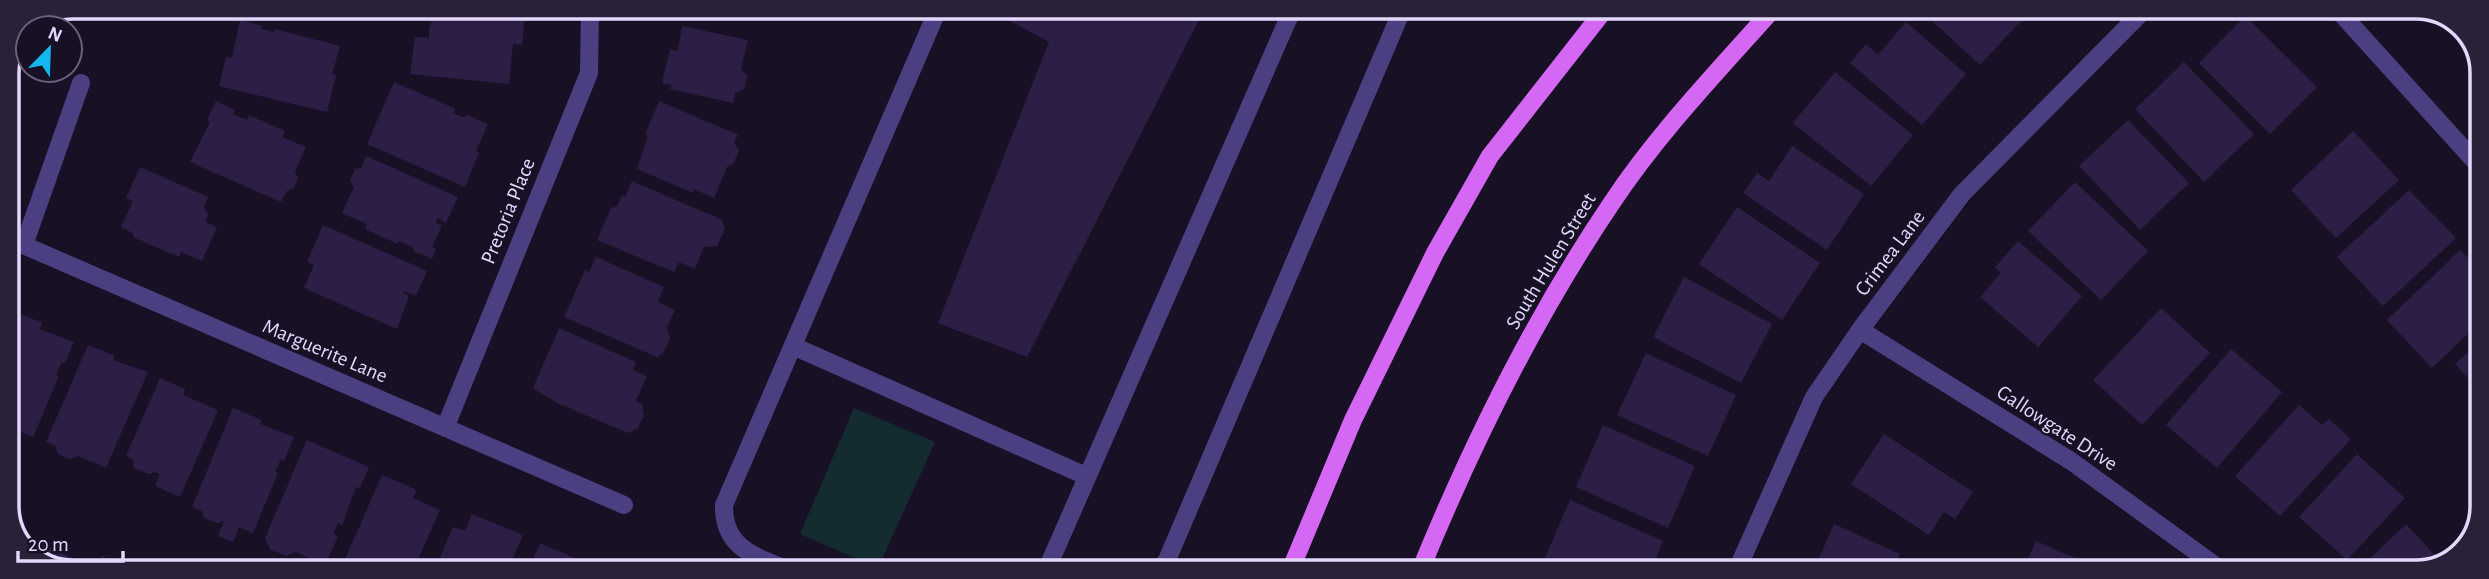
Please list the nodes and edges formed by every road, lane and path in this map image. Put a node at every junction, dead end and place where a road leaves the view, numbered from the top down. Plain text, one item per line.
1 (590, 19) edge
2 (934, 19) edge
3 (1288, 19) edge
4 (1398, 19) edge
5 (1597, 19) edge
6 (1764, 19) edge
7 (2135, 19) edge
8 (2346, 19) edge
9 (81, 84) edge
10 (2470, 156) edge
11 (19, 235) edge
12 (19, 243) edge
13 (1860, 331) junction
14 (793, 346) junction
15 (445, 428) junction
16 (1086, 476) junction
17 (624, 505) dead end
18 (766, 560) edge
19 (1051, 560) edge
20 (1167, 560) edge
21 (1295, 560) edge
22 (1425, 560) edge
23 (1741, 560) edge
24 (2207, 560) edge

1 - 15 street, Pretoria Place
2 - 14 street
3 - 16 street
4 - 20 street
5 - 21 main road
6 - 22 main road, South Hulen Street
7 - 13 street, Crimea Lane
8 - 10 street
9 - 11 street
12 - 15 street, Marguerite Lane
13 - 23 street, Crimea Lane
13 - 24 street, Gallowgate Drive
14 - 16 street
14 - 18 street
15 - 17 street, Marguerite Lane
16 - 19 street

